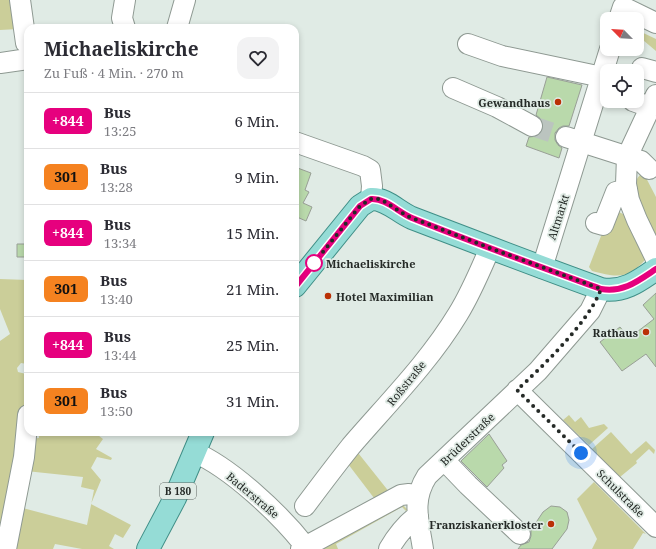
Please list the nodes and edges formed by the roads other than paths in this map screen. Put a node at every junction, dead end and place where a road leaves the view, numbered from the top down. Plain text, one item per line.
1 (20, 0) edge
2 (124, 0) edge
3 (185, 0) edge
4 (617, 9) edge
5 (123, 24) edge
6 (179, 24) edge
7 (656, 24) edge
8 (24, 29) edge
9 (468, 44) dead end
10 (24, 52) edge
11 (0, 63) edge
12 (600, 77) edge
13 (600, 82) edge
14 (453, 88) dead end
15 (646, 101) edge
16 (532, 126) tunnel mouth
17 (574, 140) junction
18 (299, 143) edge
19 (627, 156) junction
20 (650, 169) dead end
21 (616, 190) junction
22 (371, 199) junction
23 (596, 223) dead end
24 (490, 248) junction
25 (656, 259) edge
26 (542, 268) junction
27 (656, 269) edge
28 (299, 281) edge
29 (605, 290) junction
30 (517, 390) junction
31 (26, 436) edge
32 (201, 436) edge
33 (194, 452) junction
34 (444, 460) junction
35 (418, 505) junction
36 (305, 506) dead end
37 (656, 527) edge
38 (520, 534) dead end
39 (303, 547) edge
40 (6, 549) edge
41 (148, 549) edge
42 (389, 549) edge
43 (423, 549) edge

1 - 8 street
2 - 5 street
3 - 6 street
4 - 7 street
9 - 12 street
10 - 11 street
13 - 17 street, Altmarkt
14 - 16 street
15 - 19 street
17 - 19 street
17 - 26 street, Altmarkt
18 - 22 street
19 - 20 street
19 - 21 street
21 - 23 street
21 - 25 street
22 - 24 main road
22 - 28 main road
24 - 26 main road
24 - 36 street, Roßstraße
26 - 29 main road
27 - 29 main road
29 - 30 street, Brüderstraße
30 - 34 street, Brüderstraße
30 - 37 street, Schulstraße
31 - 40 street
32 - 33 main road, B 180
33 - 39 street, Baderstraße
33 - 41 main road, B 180
34 - 35 street, Brüderstraße
34 - 38 street
35 - 39 street
35 - 42 street
35 - 43 street

